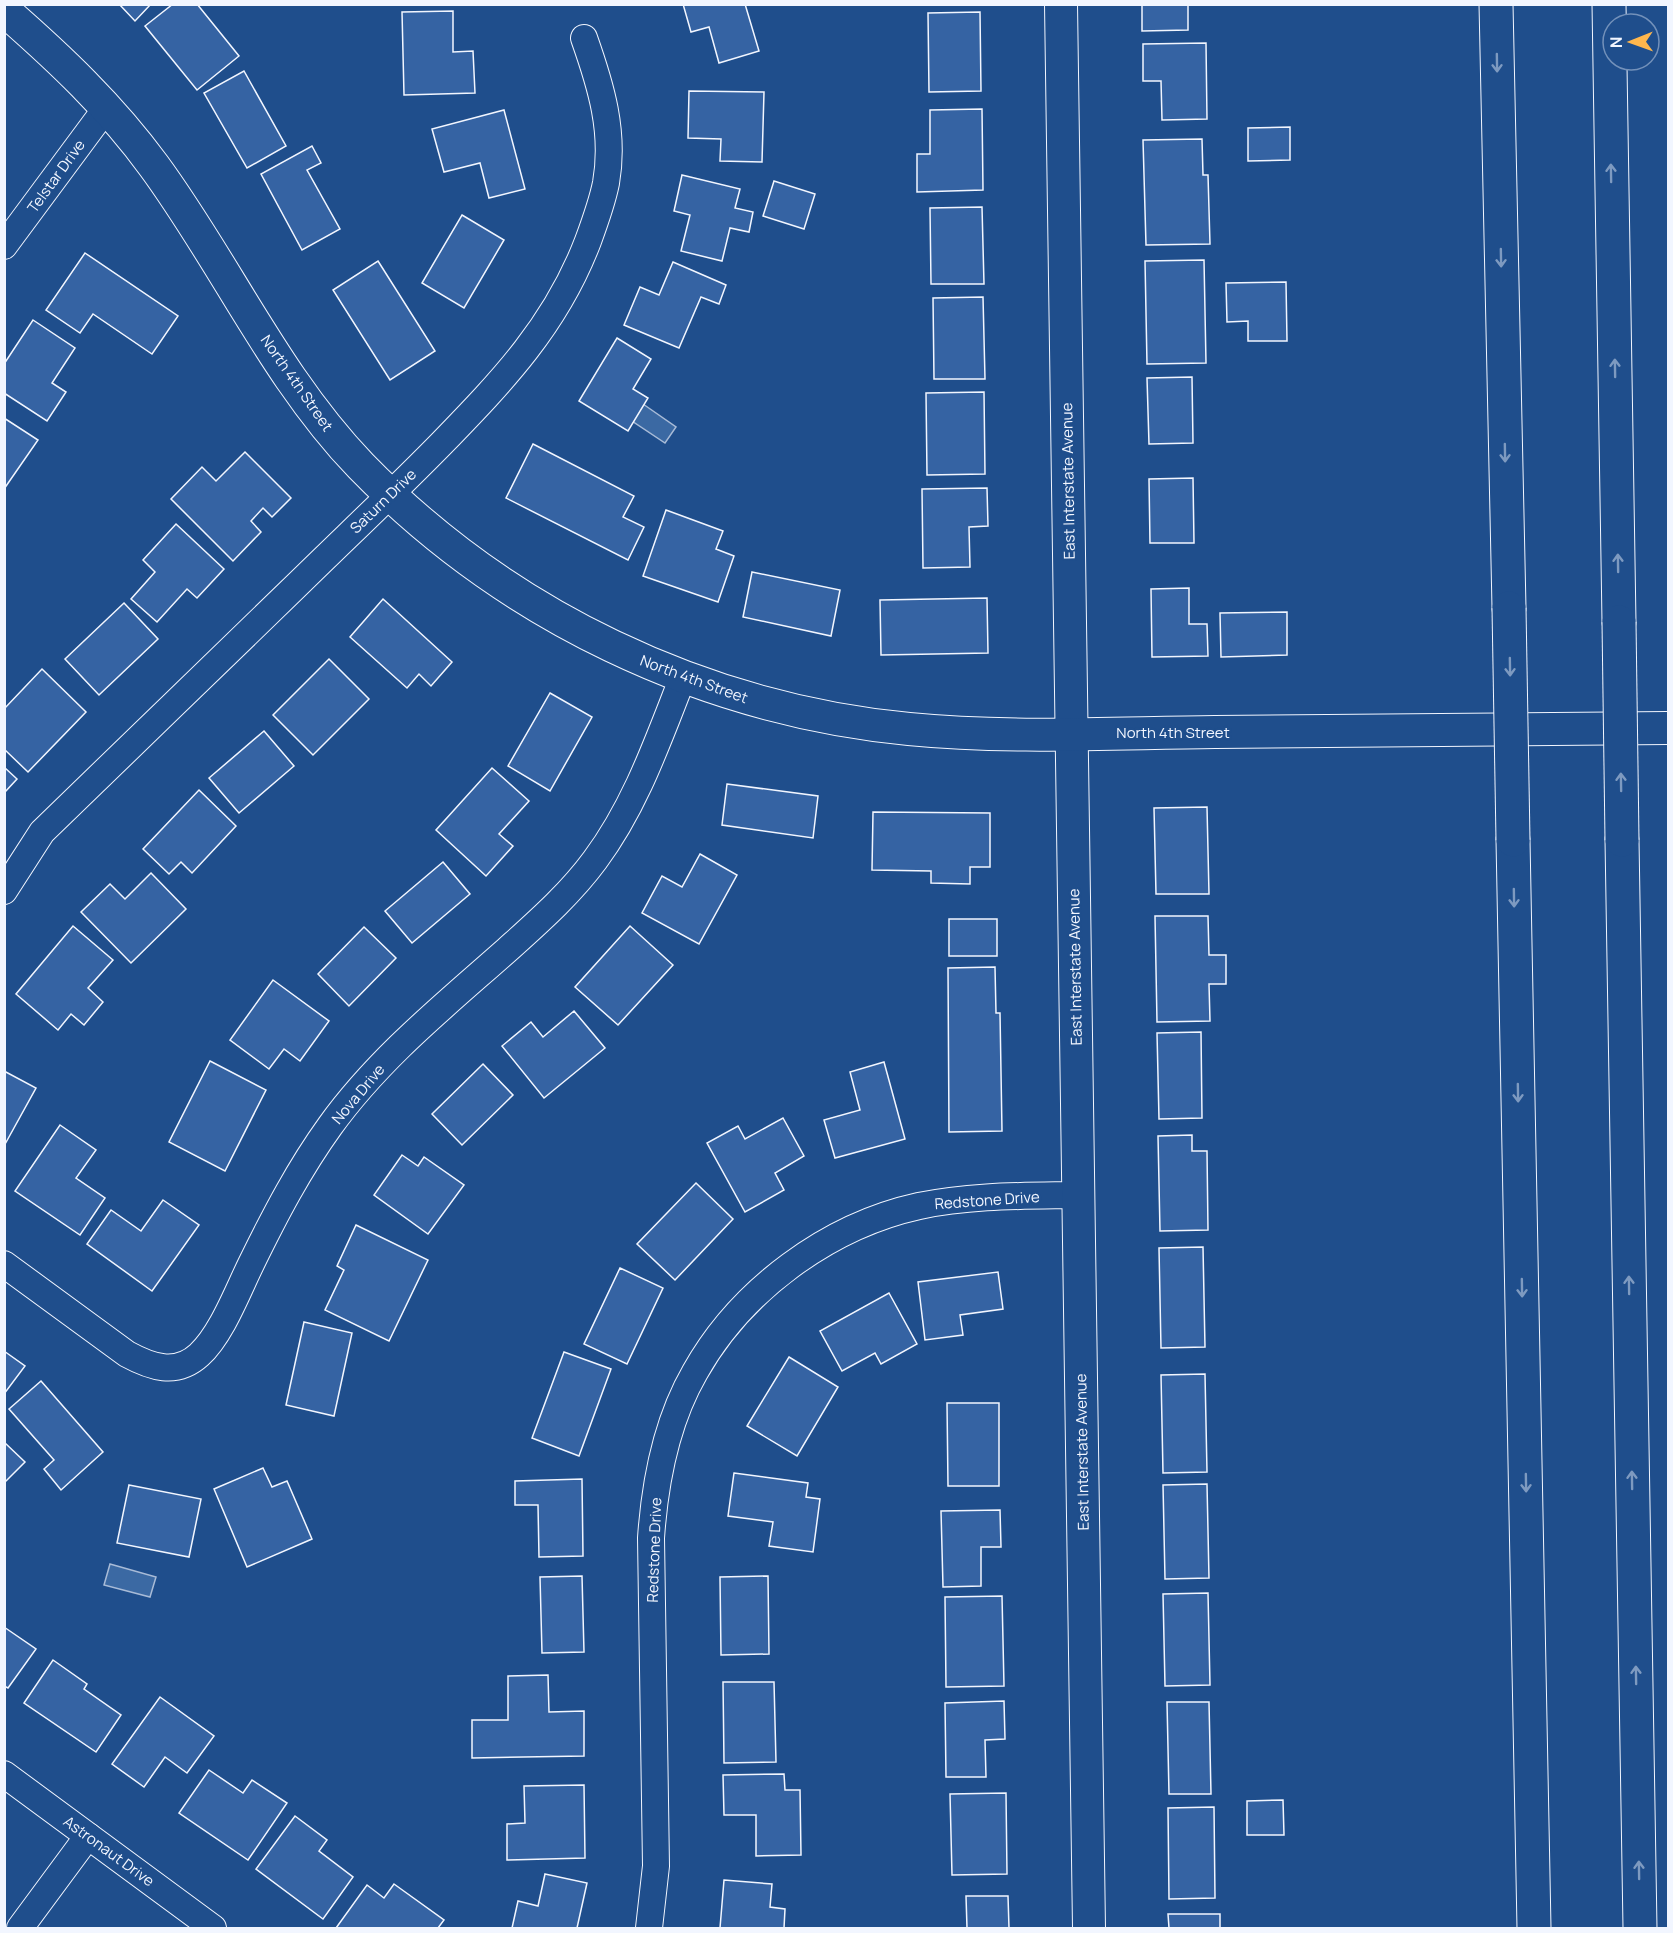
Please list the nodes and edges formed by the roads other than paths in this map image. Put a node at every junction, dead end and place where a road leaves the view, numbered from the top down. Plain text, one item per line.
1 (1061, 4) edge
2 (1496, 4) edge
3 (1609, 4) edge
4 (4, 10) edge
5 (584, 38) dead end
6 (107, 107) junction
7 (4, 246) edge
8 (390, 495) junction
9 (683, 677) junction
10 (1668, 728) edge
11 (1071, 733) junction
12 (4, 891) edge
13 (1078, 1195) junction
14 (4, 1264) edge
15 (4, 1774) edge
16 (88, 1836) junction
17 (20, 1929) edge
18 (213, 1929) edge
19 (649, 1929) edge
20 (1089, 1929) edge
21 (1534, 1929) edge
22 (1640, 1929) edge

1 - 11 street, East Interstate Avenue
2 -> 21 highway, bridge
22 -> 3 highway, bridge
4 - 6 street, North 4th Street
5 - 8 street, Saturn Drive
6 - 7 street, Telstar Drive
6 - 8 street, North 4th Street
8 - 9 street, North 4th Street
8 - 12 street, Saturn Drive
9 - 11 street, North 4th Street
9 - 14 street, Nova Drive
10 - 11 street, North 4th Street
11 - 13 street, East Interstate Avenue
13 - 19 street, Redstone Drive
13 - 20 street, East Interstate Avenue
15 - 16 street, Astronaut Drive
16 - 17 street
16 - 18 street, Astronaut Drive

